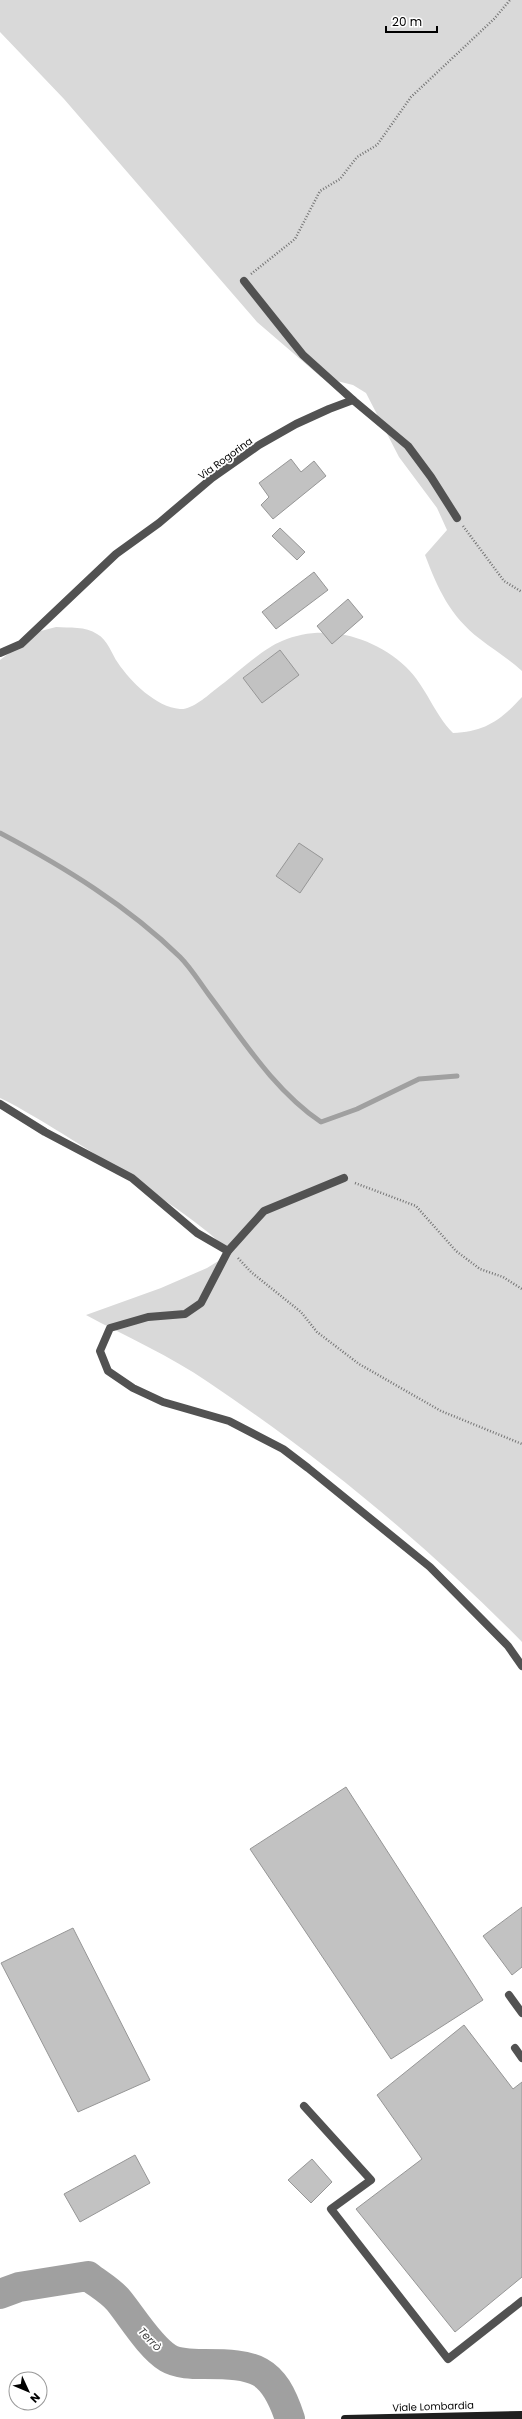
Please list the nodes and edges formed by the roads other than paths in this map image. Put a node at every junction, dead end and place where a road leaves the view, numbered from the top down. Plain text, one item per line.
1 (244, 281) road end
2 (353, 400) junction
3 (457, 518) road end
4 (0, 653) edge
5 (0, 1104) edge
6 (344, 1178) road end
7 (228, 1251) junction
8 (522, 1666) edge
9 (510, 1995) dead end
10 (522, 2013) edge
11 (514, 2048) dead end
12 (522, 2058) edge
13 (304, 2106) dead end
14 (522, 2301) edge
15 (522, 2415) edge
16 (345, 2419) edge

1 - 2 street
2 - 3 street
2 - 4 street, Via Rogorina
5 - 7 street
6 - 7 street
7 - 8 street
9 - 10 street
11 - 12 street
13 - 14 street
15 - 16 main road, Viale Lombardia

